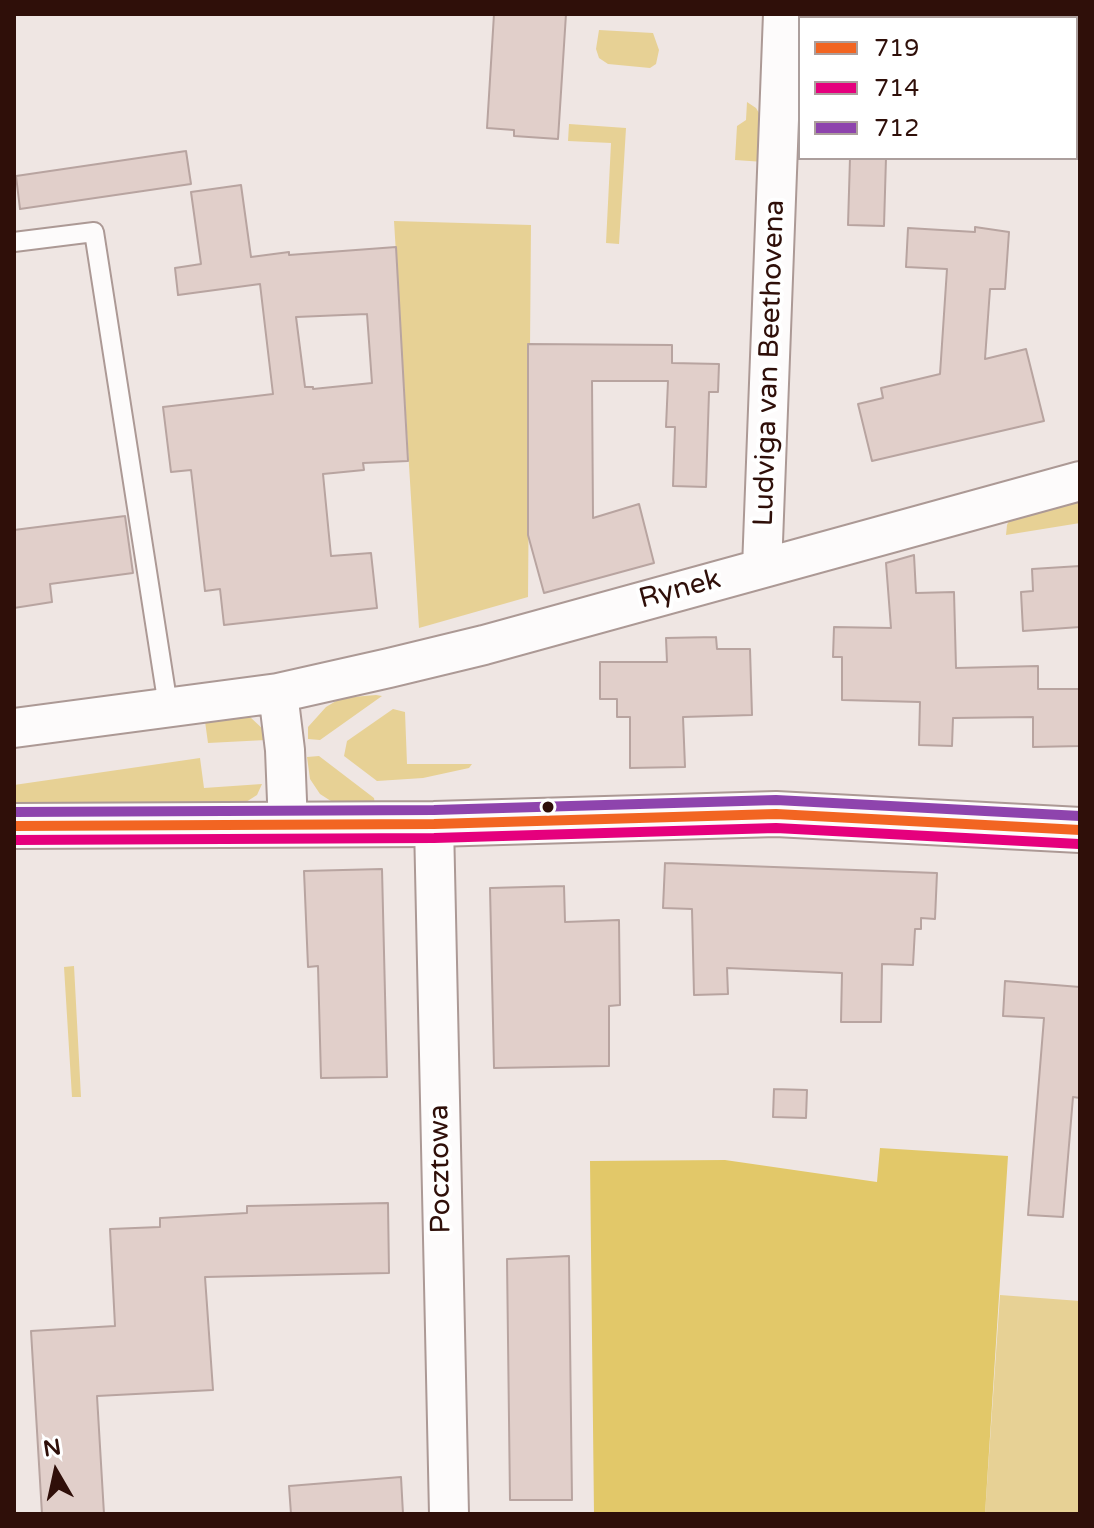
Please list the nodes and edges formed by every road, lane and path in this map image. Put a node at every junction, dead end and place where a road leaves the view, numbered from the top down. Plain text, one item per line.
1 (783, 14) edge
2 (14, 242) edge
3 (1080, 481) edge
4 (762, 568) junction
5 (278, 693) junction
6 (168, 706) junction
7 (14, 728) edge
8 (434, 824) junction
9 (14, 826) edge
10 (288, 826) junction
11 (1080, 830) edge
12 (449, 1514) edge

1 - 4 street, Ludviga van Beethovena
2 - 6 lane
3 - 4 street, Rynek
4 - 5 street, Rynek
5 - 6 street, Rynek
5 - 10 street
6 - 7 street, Rynek
8 - 10 street
8 - 11 street
8 - 12 street, Pocztowa
9 - 10 street

